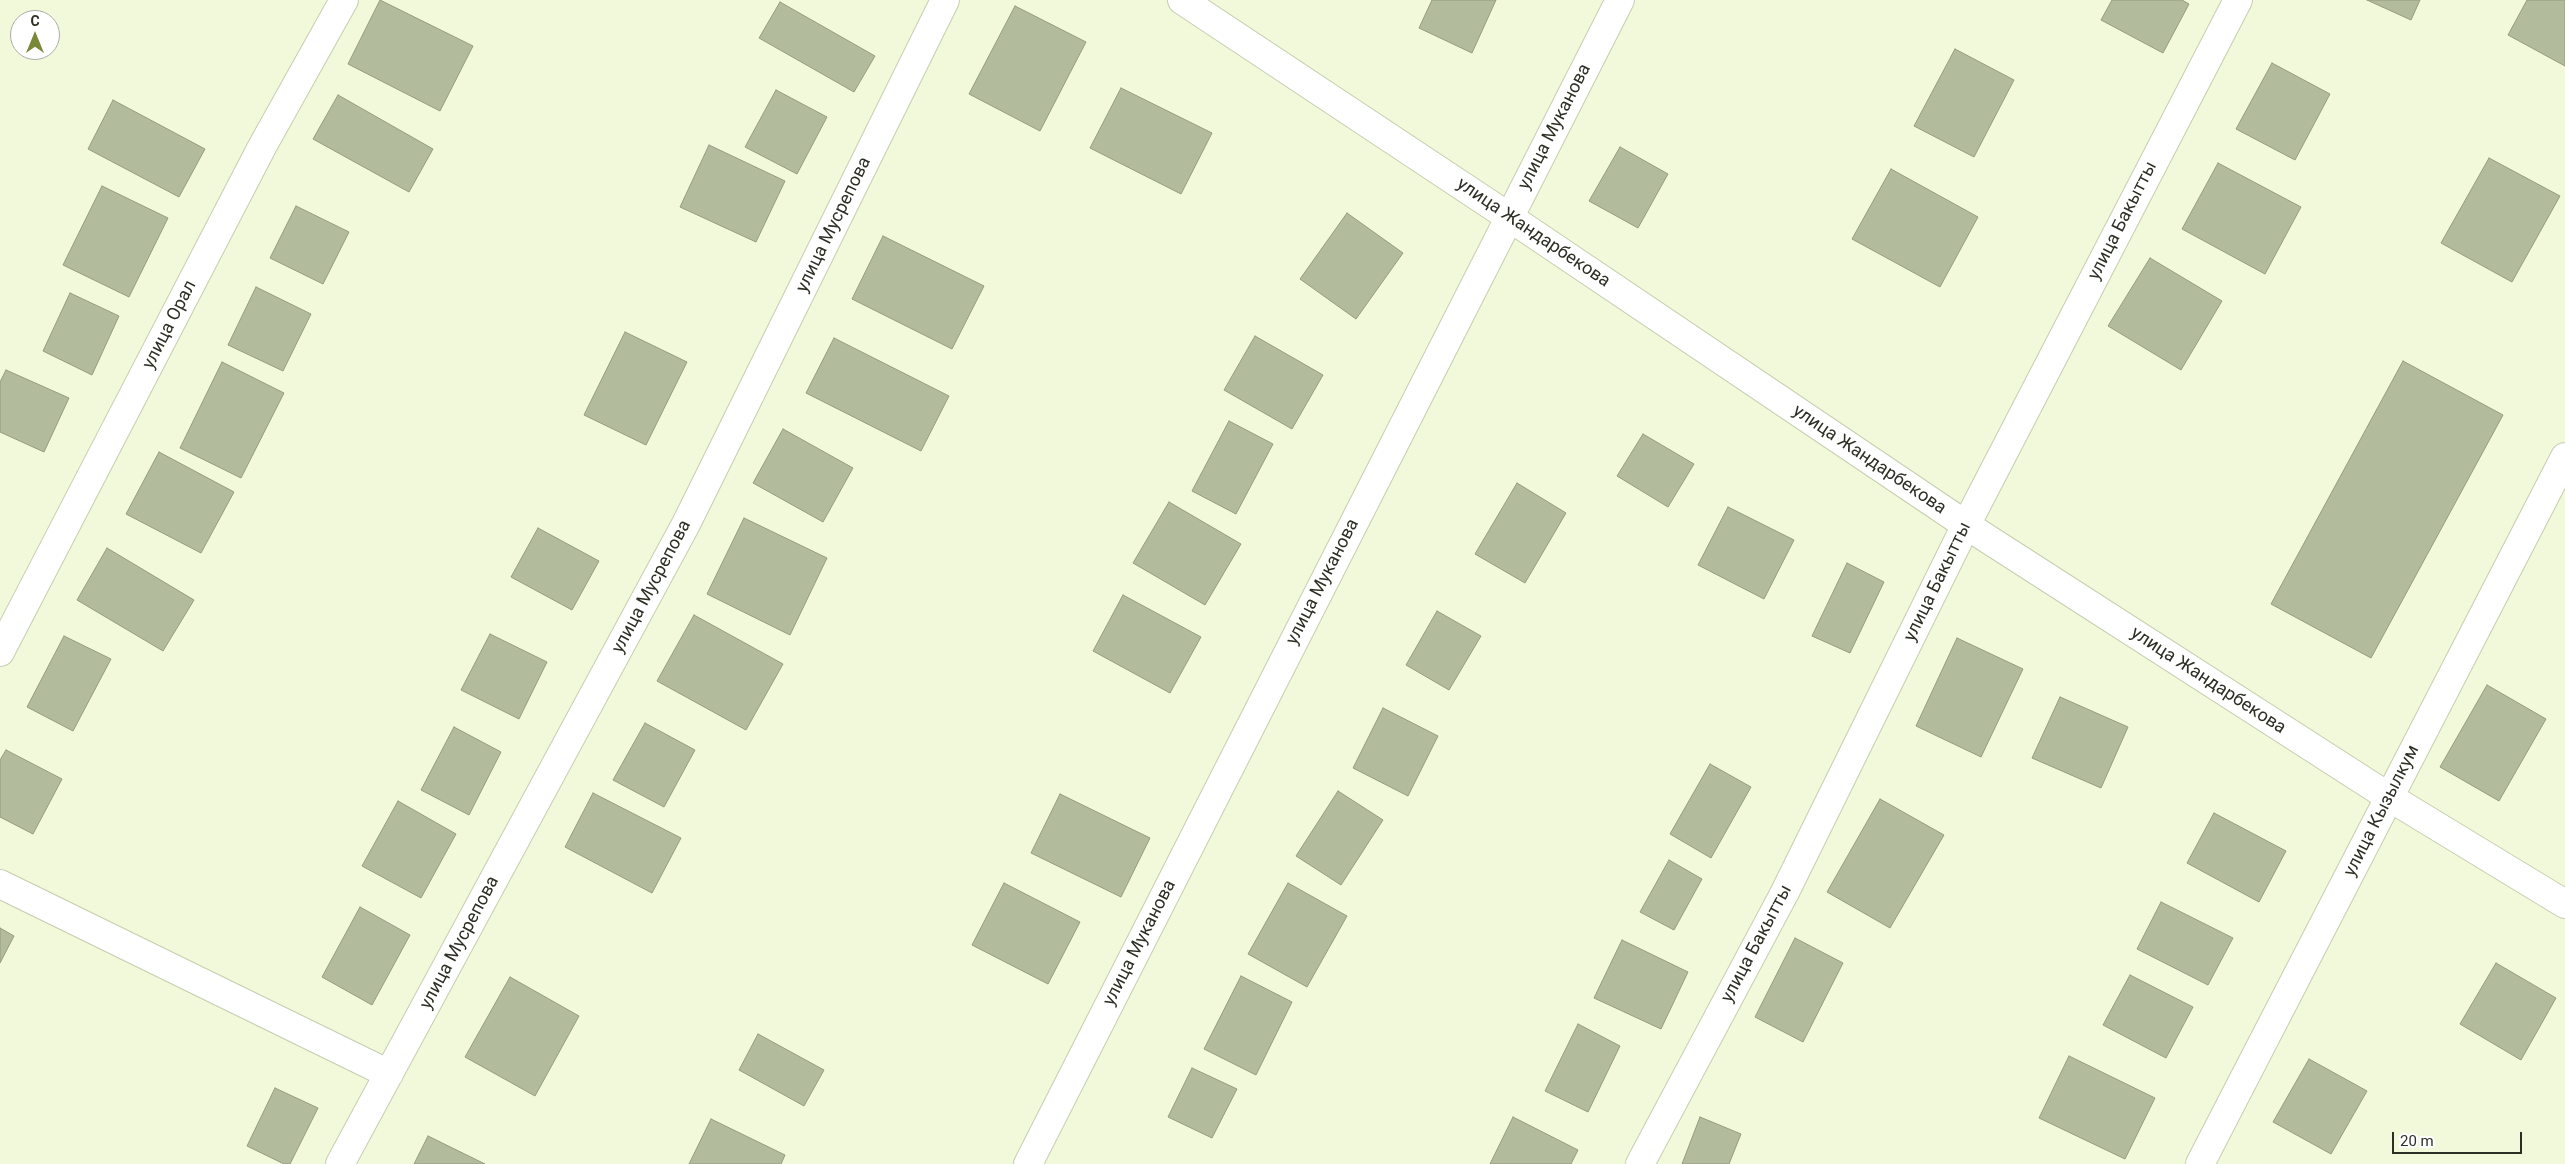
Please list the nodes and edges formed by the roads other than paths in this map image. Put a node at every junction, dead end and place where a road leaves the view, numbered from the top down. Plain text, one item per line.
1 (344, 0) edge
2 (945, 0) edge
3 (1182, 0) edge
4 (1620, 0) edge
5 (2238, 0) edge
6 (1509, 217) junction
7 (2565, 458) edge
8 (1966, 525) junction
9 (0, 652) edge
10 (2389, 797) junction
11 (0, 884) edge
12 (2565, 904) edge
13 (389, 1074) junction
14 (340, 1164) edge
15 (1028, 1164) edge
16 (1640, 1164) edge
17 (2200, 1164) edge

1 - 9 street, улица Орал
2 - 13 street, улица Мусрепова
3 - 6 street, улица Жандарбекова
4 - 6 street, улица Муканова
5 - 8 street, улица Бакытты
6 - 8 street, улица Жандарбекова
6 - 15 street, улица Муканова
7 - 10 street, улица Кызылкум
8 - 10 street, улица Жандарбекова
8 - 16 street, улица Бакытты
10 - 12 street, улица Жандарбекова
10 - 17 street, улица Кызылкум
11 - 13 street
13 - 14 street, улица Мусрепова

